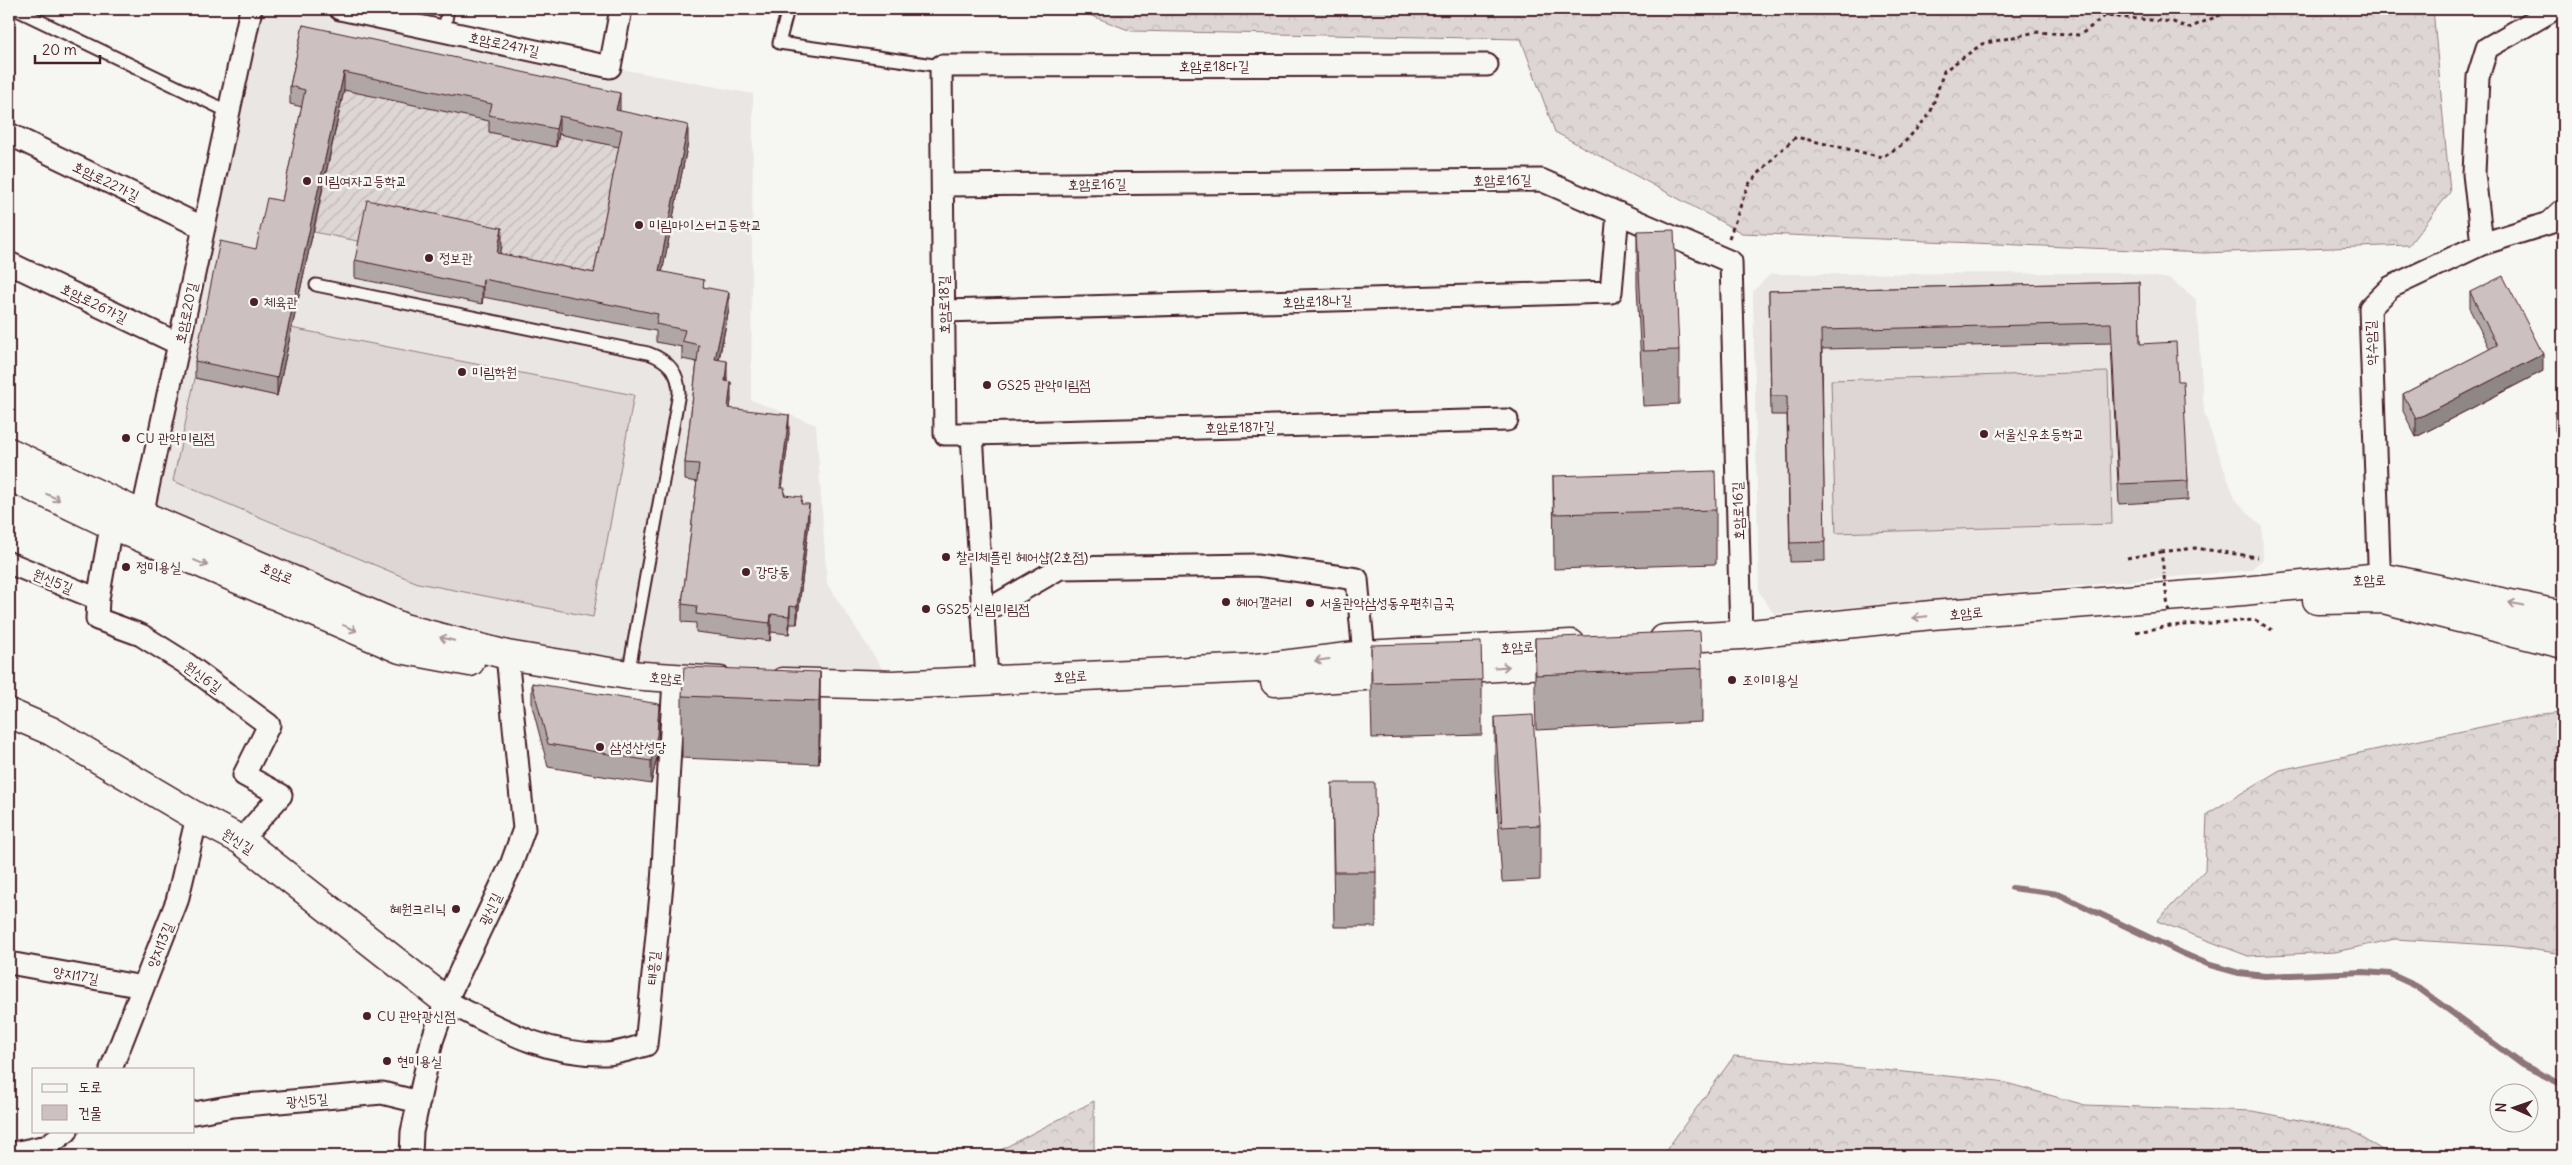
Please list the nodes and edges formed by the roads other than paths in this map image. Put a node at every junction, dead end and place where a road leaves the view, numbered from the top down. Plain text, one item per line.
1 (15, 9) edge
2 (251, 9) edge
3 (346, 9) edge
4 (448, 9) edge
5 (621, 9) edge
6 (788, 9) edge
7 (2553, 10) dead end
8 (444, 31) junction
9 (1487, 65) dead end
10 (941, 66) junction
11 (229, 112) junction
12 (9, 134) edge
13 (943, 185) junction
14 (2563, 210) edge
15 (1618, 213) junction
16 (204, 228) junction
17 (2482, 244) junction
18 (9, 263) edge
19 (316, 285) dead end
20 (944, 311) junction
21 (179, 344) junction
22 (1507, 420) dead end
23 (972, 434) junction
24 (9, 452) edge
25 (9, 476) edge
26 (114, 513) junction
27 (142, 515) junction
28 (9, 563) edge
29 (2380, 588) junction
30 (98, 599) junction
31 (982, 613) junction
32 (2563, 615) edge
33 (1741, 635) junction
34 (2563, 644) edge
35 (1364, 655) junction
36 (508, 662) junction
37 (628, 675) junction
38 (987, 680) junction
39 (674, 684) junction
40 (750, 687) junction
41 (9, 713) edge
42 (197, 818) junction
43 (241, 840) junction
44 (9, 963) edge
45 (143, 987) junction
46 (446, 1001) junction
47 (111, 1068) edge
48 (419, 1102) junction
49 (195, 1113) edge
50 (70, 1132) edge
51 (47, 1151) edge
52 (9, 1154) edge
53 (411, 1156) edge

1 - 11 lane
2 - 11 street, 호암로20길
3 - 8 street, 호암로24가길
4 - 8 lane
5 - 8 street, 호암로24가길
6 - 10 lane
7 - 17 street
9 - 10 street, 호암로18다길
10 - 13 street, 호암로18길
11 - 16 street, 호암로20길
12 - 16 street, 호암로22가길
13 - 15 street, 호암로16길
13 - 20 street, 호암로18길
14 - 17 street, 약수암길
15 - 20 street, 호암로18나길
15 - 33 street, 호암로16길
16 - 21 street, 호암로20길
17 - 29 street, 약수암길
18 - 21 street, 호암로26가길
19 - 37 lane
20 - 23 street, 호암로18길
21 - 27 street, 호암로20길
22 - 23 street, 호암로18가길
23 - 31 street
24 - 26 main road, 호암로
25 -> 26 main road
26 - 27 main road, 호암로
26 - 30 street, 원신6길
26 -> 36 main road
36 -> 27 main road, 호암로
28 - 30 street, 원신5길
32 -> 29 main road, 호암로
29 -> 33 main road, 호암로
29 - 33 main road, 호암로
29 - 34 main road
30 - 43 street, 원신6길
31 - 35 street
31 - 38 street
35 -> 38 main road, 호암로
40 -> 35 main road, 호암로
36 - 37 main road, 호암로
36 - 39 main road
36 - 46 street, 광신길
37 - 39 main road, 호암로
38 - 40 main road, 호암로
39 - 40 main road, 호암로
39 - 46 street, 태흥길
41 - 42 main road, 원신길
42 - 43 main road, 원신길
42 - 45 street, 양지13길
43 - 46 main road, 원신길
44 - 45 street, 양지17길
45 - 47 street, 양지13길
46 - 48 street, 광신길
48 - 49 street, 광신5길
48 - 53 street, 광신길
50 - 51 street
51 - 52 street

